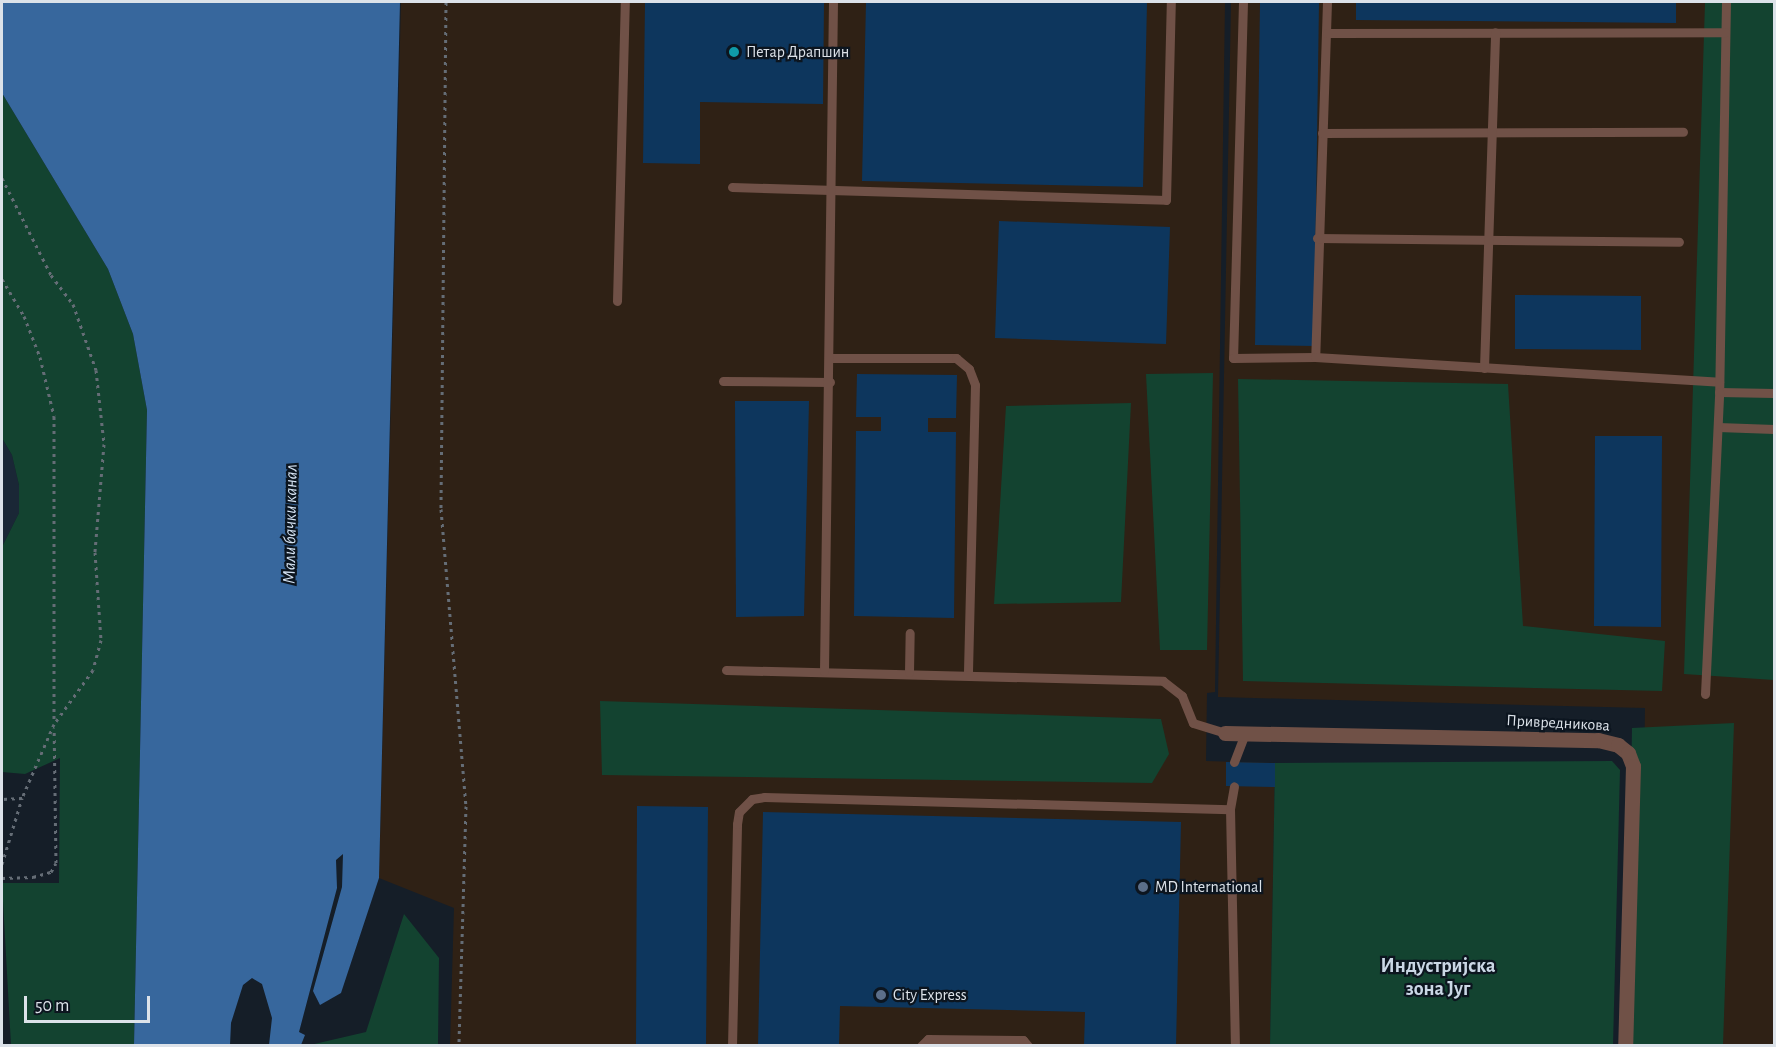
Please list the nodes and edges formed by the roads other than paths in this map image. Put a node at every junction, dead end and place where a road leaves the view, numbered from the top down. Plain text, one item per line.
1 (625, 2) edge
2 (833, 2) edge
3 (1171, 2) edge
4 (1243, 2) edge
5 (1327, 2) edge
6 (1726, 2) edge
7 (1495, 32) junction
8 (1725, 32) junction
9 (1326, 33) junction
10 (1494, 132) junction
11 (1683, 132) dead end
12 (1322, 133) junction
13 (732, 187) dead end
14 (830, 189) junction
15 (1317, 238) junction
16 (1489, 238) junction
17 (1679, 242) dead end
18 (617, 301) dead end
19 (1315, 357) junction
20 (830, 358) junction
21 (1484, 368) junction
22 (723, 381) dead end
23 (830, 382) junction
24 (1719, 387) junction
25 (1774, 393) edge
26 (1718, 427) junction
27 (1774, 429) edge
28 (910, 633) dead end
29 (726, 670) dead end
30 (824, 672) junction
31 (909, 672) junction
32 (968, 674) junction
33 (1705, 694) dead end
34 (1224, 733) joint
35 (1245, 733) junction
36 (1234, 762) dead end
37 (1234, 786) dead end
38 (1230, 809) junction
39 (732, 1046) edge
40 (921, 1046) edge
41 (1028, 1046) edge
42 (1235, 1046) edge
43 (1625, 1046) edge

1 - 18 lane
2 - 14 lane
3 - 14 lane
4 - 19 lane
5 - 9 lane
6 - 8 lane
7 - 8 lane
7 - 9 lane
7 - 10 lane
8 - 24 lane
9 - 12 lane
10 - 11 lane
10 - 12 lane
10 - 16 lane
12 - 15 lane
13 - 14 lane
14 - 20 lane
15 - 16 lane
15 - 19 lane
16 - 17 lane
16 - 21 lane
19 - 21 lane
20 - 23 lane
20 - 32 lane
21 - 24 lane
22 - 23 lane
23 - 30 lane
24 - 25 lane
24 - 26 lane
26 - 27 lane
26 - 33 lane
28 - 31 lane
29 - 30 lane
30 - 31 lane
31 - 32 lane
32 - 34 lane
34 - 35 street, Привредникова
35 - 36 lane
35 - 43 street, Привредникова
37 - 38 lane
38 - 39 lane
38 - 42 lane
40 - 41 lane

